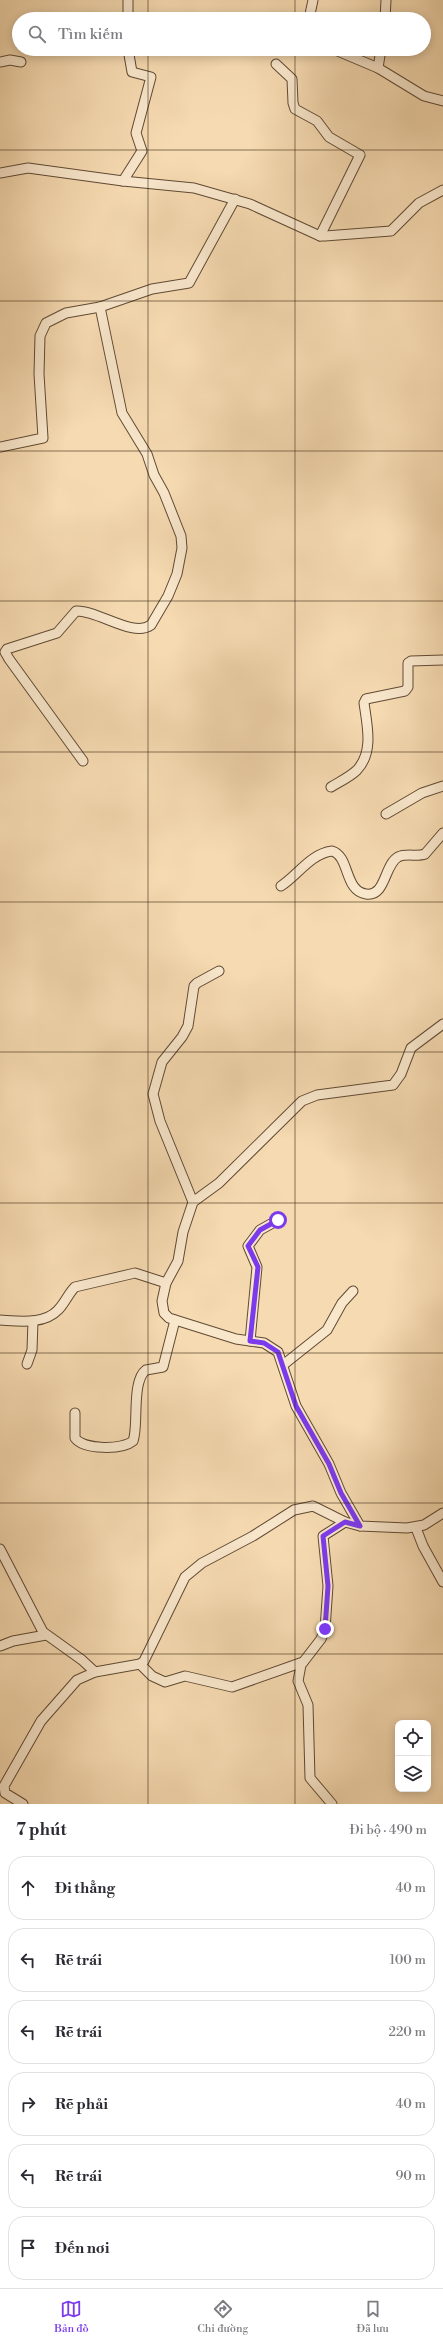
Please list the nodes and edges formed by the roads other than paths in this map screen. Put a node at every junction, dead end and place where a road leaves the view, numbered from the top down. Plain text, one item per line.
1 (128, 0) edge
2 (313, 0) edge
3 (386, 0) edge
4 (128, 12) edge
5 (310, 12) edge
6 (385, 12) edge
7 (129, 56) edge
8 (350, 56) edge
9 (380, 56) edge
10 (0, 62) edge
11 (21, 62) dead end
12 (276, 64) dead end
13 (378, 68) junction
14 (443, 102) edge
15 (0, 173) edge
16 (123, 182) junction
17 (443, 190) edge
18 (235, 199) junction
19 (320, 236) junction
20 (100, 307) junction
21 (0, 447) edge
22 (443, 660) edge
23 (83, 760) dead end
24 (443, 786) edge
25 (331, 788) dead end
26 (386, 814) dead end
27 (443, 833) edge
28 (281, 886) dead end
29 (219, 971) dead end
30 (443, 1024) edge
31 (193, 1202) junction
32 (278, 1220) dead end
33 (166, 1283) junction
34 (353, 1291) dead end
35 (0, 1320) edge
36 (176, 1320) junction
37 (33, 1321) junction
38 (250, 1341) junction
39 (27, 1364) dead end
40 (283, 1365) junction
41 (75, 1413) dead end
42 (443, 1514) edge
43 (345, 1522) junction
44 (360, 1526) junction
45 (416, 1528) junction
46 (0, 1549) edge
47 (443, 1582) edge
48 (46, 1636) junction
49 (0, 1646) edge
50 (303, 1662) junction
51 (140, 1664) junction
52 (95, 1672) junction
53 (23, 1804) edge
54 (332, 1804) edge

1 - 4 street
2 - 5 street
3 - 6 street
7 - 16 street
8 - 13 street
9 - 13 street
10 - 11 street
12 - 19 street
13 - 14 street
15 - 16 street
16 - 18 street
17 - 19 street
18 - 19 street
18 - 20 street
20 - 21 street
20 - 23 street
22 - 25 street
24 - 26 street
27 - 28 street
29 - 31 street
30 - 31 street
31 - 33 street
32 - 38 street
33 - 36 street
33 - 37 street
34 - 40 street
35 - 37 street
36 - 38 street
36 - 41 street
37 - 39 street
38 - 40 street
40 - 44 street
42 - 45 street
43 - 44 street
43 - 50 street
43 - 51 street
44 - 45 street
45 - 47 street
46 - 48 street
48 - 49 street
48 - 52 street
50 - 51 street
50 - 54 street
51 - 52 street
52 - 53 street

